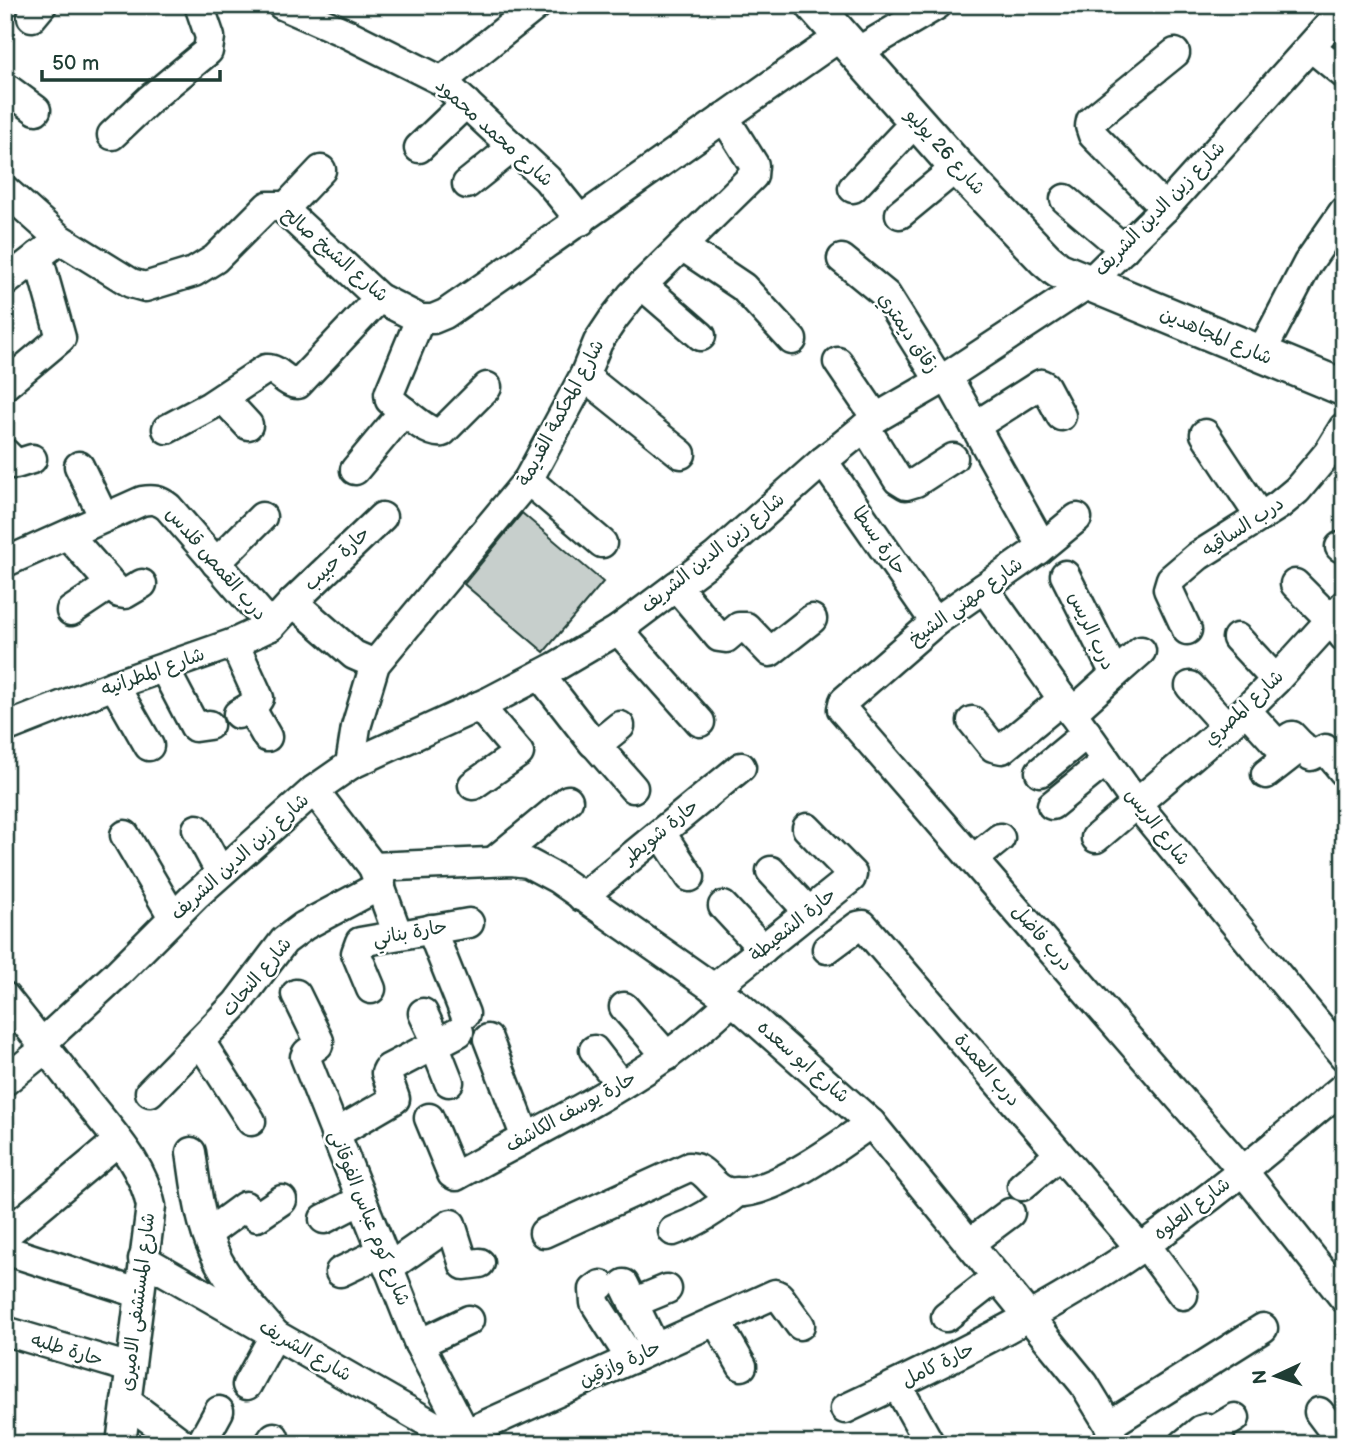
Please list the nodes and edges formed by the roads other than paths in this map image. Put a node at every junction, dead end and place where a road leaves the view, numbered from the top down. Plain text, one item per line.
1 (199, 5) edge
2 (282, 5) edge
3 (814, 5) edge
4 (937, 5) edge
5 (521, 10) edge
6 (1337, 10) edge
7 (848, 45) junction
8 (1311, 47) junction
9 (1175, 53) dead end
10 (1344, 74) edge
11 (442, 81) junction
12 (5, 87) edge
13 (466, 103) junction
14 (36, 110) dead end
15 (724, 117) junction
16 (916, 121) junction
17 (112, 135) dead end
18 (513, 147) junction
19 (419, 148) dead end
20 (957, 167) junction
21 (321, 170) dead end
22 (467, 184) dead end
23 (853, 188) dead end
24 (5, 190) edge
25 (1065, 199) dead end
26 (1165, 208) junction
27 (285, 209) junction
28 (1344, 211) edge
29 (900, 214) dead end
30 (581, 221) junction
31 (60, 239) junction
32 (682, 246) junction
33 (1124, 249) junction
34 (38, 256) junction
35 (842, 259) dead end
36 (5, 282) edge
37 (1088, 284) junction
38 (642, 285) junction
39 (379, 298) junction
40 (420, 318) junction
41 (701, 336) dead end
42 (792, 340) dead end
43 (1259, 355) junction
44 (838, 362) dead end
45 (583, 376) junction
46 (944, 378) junction
47 (5, 384) edge
48 (487, 387) dead end
49 (1344, 388) edge
50 (223, 398) junction
51 (404, 411) junction
52 (1061, 416) dead end
53 (870, 422) junction
54 (248, 425) dead end
55 (975, 426) junction
56 (1344, 427) edge
57 (167, 429) dead end
58 (1205, 434) dead end
59 (681, 454) dead end
60 (953, 458) dead end
61 (823, 461) junction
62 (79, 466) dead end
63 (355, 471) dead end
64 (528, 480) junction
65 (262, 517) dead end
66 (382, 517) dead end
67 (1260, 517) junction
68 (104, 518) junction
69 (1077, 518) dead end
70 (68, 535) junction
71 (602, 543) dead end
72 (1038, 550) junction
73 (6, 562) edge
74 (216, 563) junction
75 (1065, 575) dead end
76 (142, 584) dead end
77 (1295, 584) dead end
78 (110, 585) junction
79 (676, 586) junction
80 (984, 588) junction
81 (293, 602) junction
82 (71, 611) dead end
83 (812, 619) dead end
84 (1340, 621) edge
85 (935, 622) junction
86 (271, 626) junction
87 (618, 630) junction
88 (1187, 630) dead end
89 (1237, 638) dead end
90 (234, 643) junction
91 (1142, 651) dead end
92 (375, 663) junction
93 (164, 668) junction
94 (1115, 674) junction
95 (540, 675) junction
96 (1276, 680) junction
97 (114, 685) junction
98 (1190, 686) dead end
99 (479, 706) junction
100 (842, 706) joint
101 (1074, 715) junction
102 (1236, 718) junction
103 (972, 721) dead end
104 (700, 722) dead end
105 (209, 725) dead end
106 (620, 726) dead end
107 (5, 728) edge
108 (267, 737) dead end
109 (595, 744) junction
110 (149, 746) dead end
111 (1302, 747) junction
112 (1106, 761) junction
113 (350, 765) junction
114 (741, 767) dead end
115 (1041, 772) dead end
116 (1344, 772) edge
117 (1266, 774) dead end
118 (473, 785) dead end
119 (633, 788) dead end
120 (314, 790) junction
121 (568, 800) dead end
122 (1136, 803) junction
123 (1052, 805) dead end
124 (807, 828) dead end
125 (197, 829) dead end
126 (661, 833) junction
127 (125, 835) dead end
128 (1000, 838) dead end
129 (1096, 838) dead end
130 (974, 859) junction
131 (494, 861) junction
132 (771, 871) dead end
133 (220, 872) junction
134 (377, 876) junction
135 (690, 877) dead end
136 (582, 897) junction
137 (723, 906) dead end
138 (809, 912) junction
139 (173, 917) junction
140 (469, 923) dead end
141 (431, 929) junction
142 (398, 935) junction
143 (763, 949) junction
144 (827, 949) dead end
145 (454, 985) junction
146 (371, 989) dead end
147 (296, 994) dead end
148 (723, 995) junction
149 (5, 997) edge
150 (625, 1007) dead end
151 (449, 1033) junction
152 (488, 1039) dead end
153 (200, 1041) junction
154 (44, 1046) junction
155 (594, 1050) dead end
156 (667, 1056) junction
157 (1344, 1056) edge
158 (5, 1081) edge
159 (449, 1082) dead end
160 (621, 1085) junction
161 (1344, 1087) edge
162 (150, 1092) dead end
163 (429, 1118) dead end
164 (251, 1121) dead end
165 (871, 1123) junction
166 (335, 1134) junction
167 (526, 1138) junction
168 (118, 1141) junction
169 (191, 1152) dead end
170 (1059, 1155) junction
171 (1243, 1171) junction
172 (1022, 1186) dead end
173 (737, 1192) junction
174 (282, 1200) dead end
175 (361, 1200) junction
176 (1010, 1213) dead end
177 (324, 1219) dead end
178 (673, 1231) dead end
179 (544, 1233) dead end
180 (207, 1234) junction
181 (5, 1235) edge
182 (970, 1243) junction
183 (1143, 1246) junction
184 (5, 1250) edge
185 (143, 1259) junction
186 (385, 1260) junction
187 (480, 1263) dead end
188 (340, 1272) dead end
189 (998, 1277) junction
190 (667, 1289) dead end
191 (620, 1291) junction
192 (138, 1293) junction
193 (1182, 1295) dead end
194 (1344, 1298) edge
195 (946, 1317) dead end
196 (1030, 1317) junction
197 (469, 1321) dead end
198 (716, 1321) junction
199 (800, 1325) dead end
200 (1263, 1328) dead end
201 (5, 1331) edge
202 (275, 1334) junction
203 (419, 1344) junction
204 (643, 1354) junction
205 (743, 1366) dead end
206 (130, 1368) junction
207 (247, 1385) dead end
208 (897, 1385) junction
209 (125, 1401) junction
210 (845, 1409) dead end
211 (219, 1411) dead end
212 (1319, 1412) dead end
213 (1223, 1431) edge
214 (1111, 1434) edge
215 (468, 1440) edge
216 (121, 1444) edge
217 (183, 1444) edge
218 (201, 1444) edge
219 (930, 1444) edge
220 (1184, 1444) edge
221 (1343, 1444) edge

1 - 17 street
2 - 11 street, شارع محمد محمود
3 - 7 street, شارع 26 يوليو
4 - 7 street
5 - 11 street
6 - 8 street, شارع زين الدين الشريف
7 - 15 street
7 - 16 street, شارع 26 يوليو
8 - 10 street
8 - 26 street, شارع زين الدين الشريف
9 - 26 street
11 - 13 street, شارع محمد محمود
12 - 14 street
13 - 18 street, شارع محمد محمود
13 - 19 street
15 - 30 street
15 - 32 street, شارع المحكمة القديمة
16 - 20 street, شارع 26 يوليو
16 - 23 street
18 - 22 street
18 - 30 street, شارع محمد محمود
20 - 29 street
20 - 37 street, شارع 26 يوليو
21 - 27 street
24 - 31 street, شارع الشيخ صالح
25 - 33 street
26 - 33 street, شارع زين الدين الشريف
27 - 31 street, شارع الشيخ صالح
27 - 39 street, شارع الشيخ صالح
28 - 43 street
30 - 40 street
31 - 34 street
32 - 38 street, شارع المحكمة القديمة
32 - 42 street
33 - 37 street, شارع زين الدين الشريف
34 - 36 street
34 - 47 street
35 - 46 street, زقاق ديمتري
37 - 43 street, شارع المجاهدين
37 - 46 street, شارع زين الدين الشريف
38 - 41 street
38 - 45 street, شارع المحكمة القديمة
39 - 40 street, شارع الشيخ صالح
39 - 50 street
40 - 51 street
43 - 49 street, شارع المجاهدين
44 - 53 street
45 - 59 street
45 - 64 street, شارع المحكمة القديمة
46 - 53 street, شارع زين الدين الشريف
46 - 55 street, شارع مهني الشيخ
48 - 51 street
50 - 54 street
50 - 57 street
51 - 63 street
52 - 55 street
53 - 60 street
53 - 61 street, شارع زين الدين الشريف
55 - 72 street, شارع مهني الشيخ
56 - 67 street, درب الساقيه
58 - 67 street
61 - 79 street, شارع زين الدين الشريف
61 - 85 street, حارة بسطا
62 - 68 street
64 - 71 street
64 - 92 street, شارع المحكمة القديمة
65 - 74 street
66 - 81 street, حارة حبيب
67 - 88 street, درب الساقيه
68 - 70 street, درب القمص قلدس
68 - 74 street, درب القمص قلدس
69 - 72 street
70 - 73 street, درب القمص قلدس
70 - 78 street
72 - 80 street, شارع مهني الشيخ
74 - 86 street, درب القمص قلدس
75 - 94 street, درب الريس
76 - 78 street
77 - 84 street
78 - 82 street
79 - 83 street
79 - 87 street, شارع زين الدين الشريف
80 - 85 street, شارع مهني الشيخ
80 - 101 street, شارع الريس
81 - 86 street, شارع المطرانيه
81 - 92 street
84 - 96 street, شارع المصري
85 - 100 street, شارع مهني الشيخ
86 - 90 street, شارع المطرانيه
87 - 95 street, شارع زين الدين الشريف
87 - 104 street
89 - 96 street
90 - 93 street, شارع المطرانيه
90 - 108 street
91 - 94 street
92 - 113 street, شارع المحكمة القديمة
93 - 97 street, شارع المطرانيه
93 - 105 street
94 - 101 street, درب الريس
95 - 99 street, شارع زين الدين الشريف
95 - 109 street
96 - 102 street, شارع المصري
97 - 107 street, شارع المطرانيه
97 - 110 street
98 - 102 street
99 - 113 street, شارع زين الدين الشريف
99 - 118 street
100 - 130 street, درب فاضل
101 - 103 street
101 - 112 street, شارع الريس
101 - 115 street
102 - 111 street
102 - 122 street, شارع المصري
106 - 109 street
109 - 119 street
111 - 116 street
111 - 117 street
112 - 122 street, شارع الريس
112 - 123 street
113 - 120 street, شارع زين الدين الشريف
114 - 126 street, حارة شويطر
120 - 133 street, شارع زين الدين الشريف
120 - 134 street
121 - 131 street
122 - 129 street, شارع المصري
122 - 157 street, شارع الريس
124 - 138 street, حارة الشعيطة
125 - 133 street
126 - 135 street
126 - 136 street, حارة شويطر
127 - 139 street
128 - 130 street
130 - 171 street, درب فاضل
131 - 134 street, شارع ابو سعده
131 - 136 street, شارع ابو سعده
132 - 138 street
133 - 139 street, شارع زين الدين الشريف
134 - 142 street
134 - 153 street, شارع النحات
136 - 148 street, شارع ابو سعده
137 - 143 street
138 - 143 street, حارة الشعيطة
139 - 154 street, شارع زين الدين الشريف
140 - 141 street, حارة بناني
141 - 142 street, حارة بناني
141 - 145 street
142 - 146 street, حارة بناني
143 - 148 street, حارة الشعيطة
144 - 170 street, درب العمدة
145 - 151 street
145 - 151 street
147 - 166 street, شارع كوم عباس الفوقانى
148 - 156 street, حارة يوسف الكاشف
148 - 165 street, شارع ابو سعده
149 - 154 street, شارع المستشفى الاميرى
150 - 156 street
151 - 159 street
151 - 166 street
152 - 167 street
153 - 162 street, شارع النحات
153 - 164 street
154 - 158 street, شارع زين الدين الشريف
154 - 168 street, شارع المستشفى الاميرى
155 - 160 street
156 - 160 street, حارة يوسف الكاشف
160 - 167 street, حارة يوسف الكاشف
161 - 171 street, شارع العلوه
163 - 167 street, حارة يوسف الكاشف
165 - 173 street
165 - 182 street, شارع ابو سعده
166 - 175 street, شارع كوم عباس الفوقانى
168 - 181 street
168 - 185 street, شارع المستشفى الاميرى
169 - 180 street
170 - 172 street
170 - 183 street, درب العمدة
171 - 183 street, شارع العلوه
171 - 194 street, درب فاضل
173 - 178 street
173 - 179 street
174 - 180 street
175 - 177 street
175 - 186 street, شارع كوم عباس الفوقانى
176 - 182 street
180 - 202 street
182 - 189 street, شارع ابو سعده
183 - 193 street, درب العمدة
183 - 196 street, شارع العلوه
184 - 192 street
185 - 192 street, شارع المستشفى الاميرى
185 - 202 street, شارع الشريف
186 - 187 street
186 - 188 street
186 - 203 street, شارع كوم عباس الفوقانى
189 - 195 street
189 - 196 street, شارع ابو سعده
190 - 191 street
191 - 204 street
191 - 204 street
192 - 206 street, شارع المستشفى الاميرى
196 - 208 street, حارة كامل
196 - 214 street, شارع ابو سعده
197 - 203 street
198 - 199 street, حارة وازقين
198 - 204 street, حارة وازقين
198 - 205 street
200 - 214 street
201 - 206 street, حارة طلبه
202 - 207 street
202 - 215 street, شارع الشريف
203 - 215 street, شارع كوم عباس الفوقانى
204 - 215 street, حارة وازقين
206 - 209 street, شارع المستشفى الاميرى
208 - 210 street, حارة كامل
208 - 219 street
209 - 216 street, شارع المستشفى الاميرى
209 - 217 street
211 - 218 street
212 - 221 street
213 - 220 street

